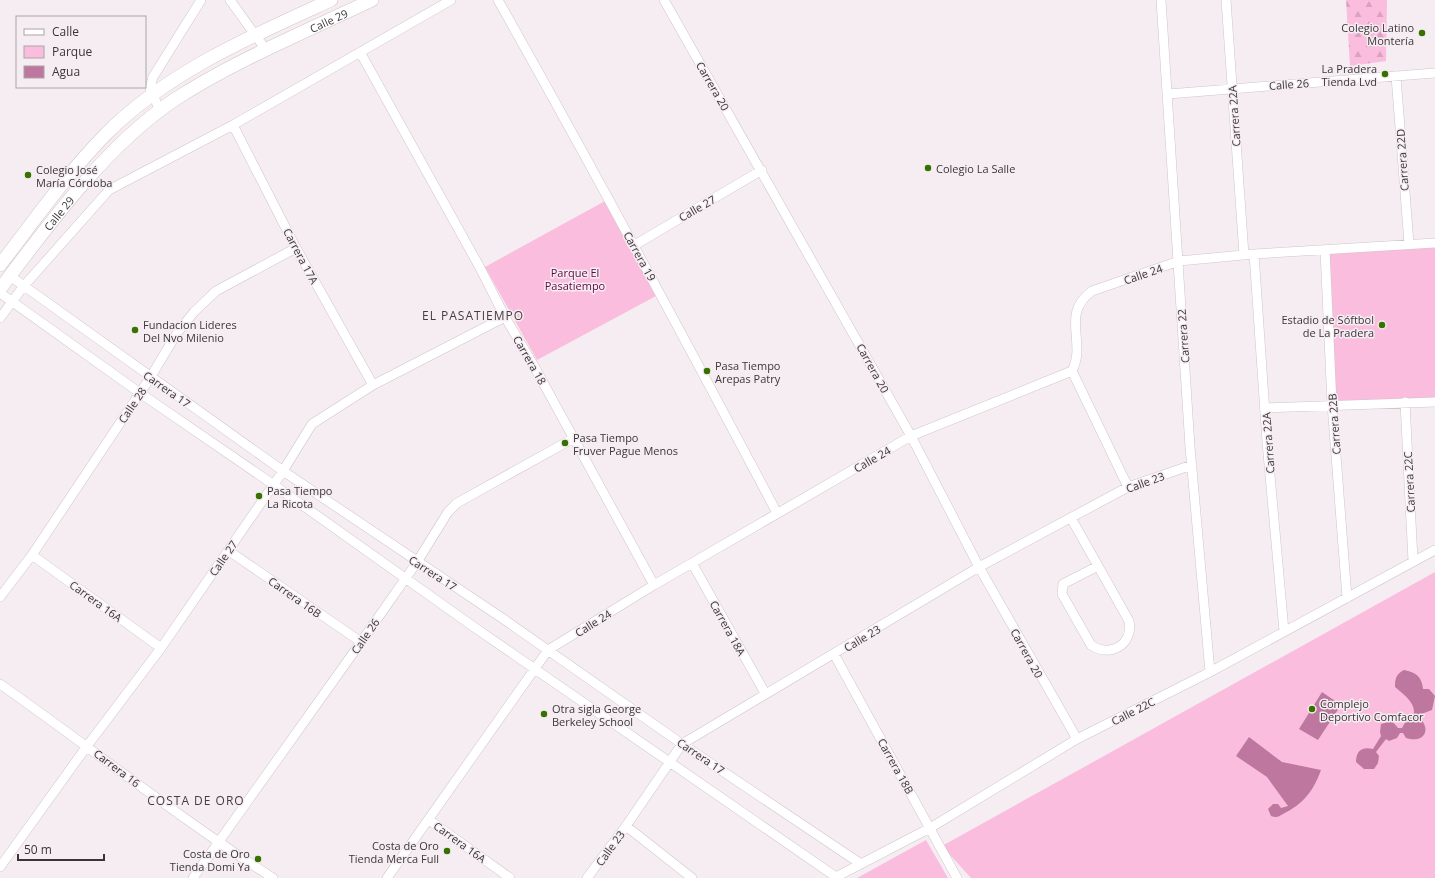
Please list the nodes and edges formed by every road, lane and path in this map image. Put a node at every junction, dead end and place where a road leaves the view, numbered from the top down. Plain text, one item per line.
1 (201, 0) edge
2 (230, 0) edge
3 (331, 0) edge
4 (372, 0) edge
5 (451, 0) edge
6 (498, 0) edge
7 (664, 0) edge
8 (1161, 0) edge
9 (1226, 0) edge
10 (255, 35) junction
11 (266, 50) junction
12 (360, 52) junction
13 (1435, 73) edge
14 (1396, 76) junction
15 (1232, 88) junction
16 (1168, 94) junction
17 (152, 96) junction
18 (160, 110) junction
19 (233, 125) junction
20 (762, 170) junction
21 (1435, 243) edge
22 (1409, 244) junction
23 (633, 246) junction
24 (296, 248) junction
25 (1325, 250) junction
26 (1254, 254) junction
27 (1244, 255) junction
28 (1179, 261) junction
29 (0, 265) edge
30 (10, 276) junction
31 (24, 287) junction
32 (0, 290) edge
33 (0, 293) edge
34 (12, 301) junction
35 (505, 317) junction
36 (0, 318) edge
37 (1072, 371) junction
38 (150, 378) junction
39 (373, 385) junction
40 (140, 393) junction
41 (1405, 402) junction
42 (1435, 402) edge
43 (1332, 404) junction
44 (1265, 408) junction
45 (911, 436) junction
46 (574, 438) junction
47 (1192, 465) junction
48 (283, 471) junction
49 (274, 484) junction
50 (1128, 487) junction
51 (777, 513) junction
52 (1071, 518) junction
53 (1435, 550) edge
54 (229, 551) junction
55 (32, 555) junction
56 (1413, 561) junction
57 (417, 562) junction
58 (692, 563) junction
59 (1098, 566) junction
60 (979, 567) junction
61 (405, 578) junction
62 (654, 585) junction
63 (0, 598) edge
64 (1347, 598) junction
65 (1284, 631) junction
66 (361, 642) junction
67 (161, 648) junction
68 (548, 650) junction
69 (834, 654) junction
70 (535, 668) junction
71 (1210, 672) junction
72 (0, 684) edge
73 (765, 693) junction
74 (1076, 739) junction
75 (682, 744) junction
76 (87, 746) junction
77 (668, 762) junction
78 (430, 820) junction
79 (626, 826) junction
80 (930, 828) junction
81 (218, 842) junction
82 (861, 864) junction
83 (0, 867) edge
84 (193, 878) edge
85 (273, 878) edge
86 (387, 878) edge
87 (510, 878) edge
88 (587, 878) edge
89 (692, 878) edge
90 (835, 878) edge
91 (957, 878) edge

1 - 17 street
2 - 10 street
3 - 10 main road, Calle 29
4 - 11 main road, Calle 29
5 - 12 street
6 - 23 street, Carrera 19
7 - 20 street, Carrera 20
8 - 16 street, Carrera 22
9 - 15 street, Carrera 22A
10 - 11 street
10 - 17 main road, Calle 29
11 - 18 main road, Calle 29
12 - 19 street
12 - 35 street, Carrera 18
13 - 14 street, Calle 26
14 - 15 street, Calle 26
14 - 22 street, Carrera 22D
15 - 16 street, Calle 26
15 - 27 street, Carrera 22A
16 - 28 street, Carrera 22
17 - 18 street
17 - 29 main road, Calle 29
18 - 30 main road, Calle 29
19 - 24 street, Carrera 17A
19 - 31 street
20 - 23 street, Calle 27
20 - 45 street, Carrera 20
21 - 22 street, Calle 24
22 - 25 street, Calle 24
23 - 51 street, Carrera 19
24 - 38 street, Calle 28
24 - 39 street, Carrera 17A
25 - 26 street, Calle 24
25 - 43 street, Carrera 22B
26 - 27 street, Calle 24
26 - 44 street, Carrera 22A
27 - 28 street, Calle 24
28 - 37 street, Calle 24
28 - 47 street, Carrera 22
30 - 31 street, Carrera 17
30 - 32 main road, Calle 29
31 - 34 street
31 - 38 street, Carrera 17
33 - 34 street, Carrera 17
34 - 36 street
34 - 40 street, Carrera 17
35 - 39 street, Calle 27
35 - 46 street, Carrera 18
37 - 45 street, Calle 24
37 - 50 street
38 - 40 street, Calle 28
38 - 48 street, Carrera 17
39 - 48 street, Calle 27
40 - 49 street, Carrera 17
40 - 55 street, Calle 28
41 - 42 street
41 - 43 street
41 - 56 street, Carrera 22C
43 - 44 street
43 - 64 street, Carrera 22B
44 - 65 street, Carrera 22A
45 - 51 street, Calle 24
45 - 60 street, Carrera 20
46 - 57 street, Calle 26
46 - 62 street, Carrera 18
47 - 50 street, Calle 23
47 - 71 street, Carrera 22
48 - 49 street, Calle 27
48 - 57 street, Carrera 17
49 - 54 street, Calle 27
49 - 61 street, Carrera 17
50 - 52 street, Calle 23
51 - 58 street, Calle 24
52 - 59 street
52 - 60 street, Calle 23
53 - 56 street, Calle 22C
54 - 66 street, Carrera 16B
54 - 67 street, Calle 27
55 - 63 street, Calle 28
55 - 67 street, Carrera 16A
56 - 64 street, Calle 22C
57 - 61 street, Calle 26
57 - 68 street, Carrera 17
58 - 62 street, Calle 24
58 - 73 street, Carrera 18A
59 - 59 street
60 - 69 street, Calle 23
60 - 74 street, Carrera 20
61 - 66 street, Calle 26
61 - 70 street, Carrera 17
62 - 68 street, Calle 24
64 - 65 street, Calle 22C
65 - 71 street, Calle 22C
66 - 81 street, Calle 26
67 - 76 street, Calle 27
68 - 70 street, Calle 24
68 - 75 street, Carrera 17
69 - 73 street, Calle 23
69 - 80 street, Carrera 18B
70 - 77 street, Carrera 17
70 - 78 street, Calle 24
71 - 74 street, Calle 22C
72 - 76 street, Carrera 16
73 - 75 street, Calle 23
74 - 80 street, Calle 22C
75 - 77 street, Calle 23
75 - 82 street, Carrera 17
76 - 81 street, Carrera 16
76 - 83 street, Calle 27
77 - 79 street, Calle 23
77 - 90 street, Carrera 17
78 - 86 street, Calle 24
78 - 87 street, Carrera 16A
79 - 88 street, Calle 23
79 - 89 street
80 - 82 street, Calle 22C
80 - 91 street, Carrera 18B
81 - 84 street, Calle 26
81 - 85 street, Carrera 16
82 - 90 street, Calle 22C

